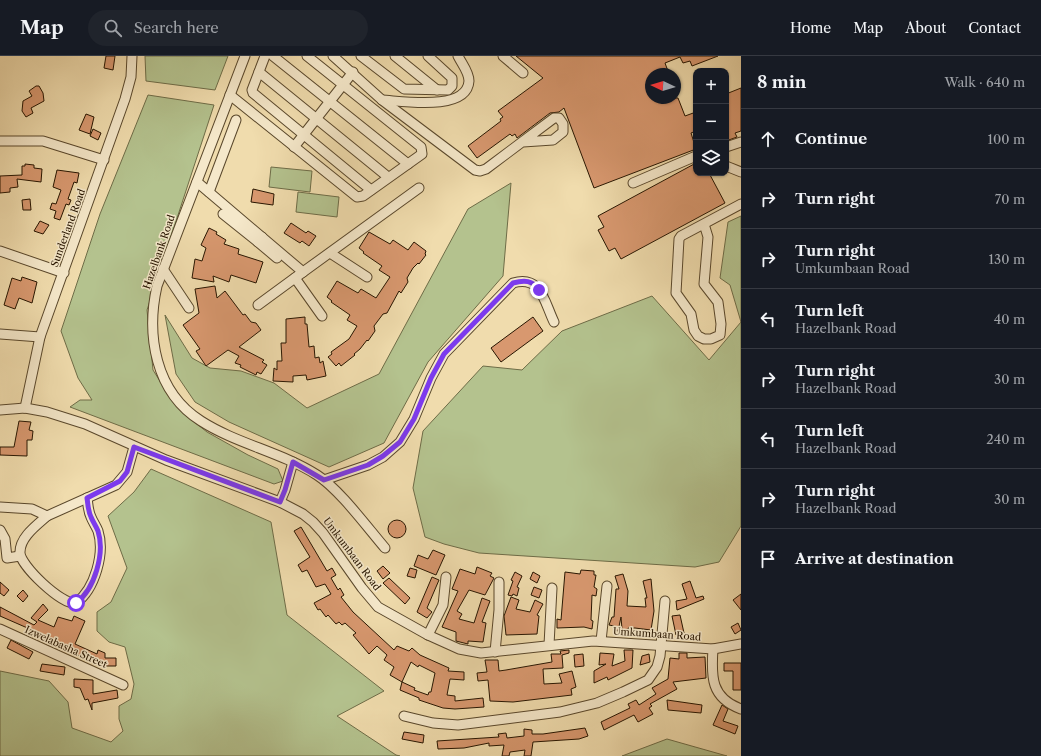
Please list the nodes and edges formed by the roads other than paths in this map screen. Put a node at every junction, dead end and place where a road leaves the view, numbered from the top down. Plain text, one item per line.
1 (132, 56) edge
2 (245, 56) edge
3 (265, 56) edge
4 (274, 56) edge
5 (307, 56) edge
6 (333, 56) edge
7 (361, 56) edge
8 (395, 56) edge
9 (428, 56) edge
10 (451, 56) edge
11 (458, 56) edge
12 (503, 56) edge
13 (466, 70) junction
14 (259, 72) junction
15 (352, 72) junction
16 (523, 73) dead end
17 (343, 85) junction
18 (437, 90) junction
19 (230, 95) junction
20 (382, 100) junction
21 (330, 101) junction
22 (317, 118) junction
23 (236, 120) dead end
24 (303, 135) junction
25 (0, 141) edge
26 (523, 142) dead end
27 (741, 142) edge
28 (729, 146) edge
29 (294, 147) junction
30 (693, 157) edge
31 (104, 160) junction
32 (408, 164) junction
33 (729, 167) edge
34 (741, 172) edge
35 (388, 178) junction
36 (197, 182) junction
37 (633, 183) dead end
38 (419, 188) dead end
39 (371, 190) junction
40 (209, 192) junction
41 (741, 204) edge
42 (223, 214) dead end
43 (704, 224) junction
44 (260, 239) junction
45 (0, 251) edge
46 (330, 253) junction
47 (277, 258) dead end
48 (163, 269) junction
49 (303, 272) junction
50 (64, 273) junction
51 (367, 277) dead end
52 (295, 278) junction
53 (258, 305) dead end
54 (189, 308) dead end
55 (322, 316) dead end
56 (554, 322) dead end
57 (0, 334) edge
58 (40, 337) junction
59 (24, 408) junction
60 (0, 410) edge
61 (134, 447) junction
62 (293, 462) junction
63 (324, 480) junction
64 (87, 498) junction
65 (280, 502) junction
66 (0, 507) edge
67 (47, 516) junction
68 (0, 530) edge
69 (385, 548) dead end
70 (20, 556) junction
71 (446, 578) dead end
72 (499, 582) dead end
73 (607, 586) dead end
74 (552, 588) dead end
75 (665, 601) dead end
76 (0, 629) edge
77 (428, 634) junction
78 (601, 642) junction
79 (741, 644) edge
80 (549, 645) junction
81 (661, 645) junction
82 (713, 649) junction
83 (495, 652) junction
84 (123, 684) dead end
85 (741, 709) edge
86 (404, 716) dead end

1 - 31 street, Sunderland Road
2 - 19 street, Hazelbank Road
3 - 14 street
4 - 21 street
5 - 17 street
6 - 15 street
7 - 18 street
8 - 18 street
9 - 18 street
10 - 13 street
11 - 13 street
12 - 16 street
13 - 20 street
14 - 22 street
14 - 24 street
15 - 17 street
15 - 20 street
17 - 21 street
17 - 32 street
19 - 29 street
19 - 36 street, Hazelbank Road
20 - 26 street
21 - 22 street
21 - 32 street
22 - 24 street
22 - 35 street
23 - 40 street
24 - 29 street
24 - 39 street
25 - 31 street
27 - 28 street
29 - 39 street
30 - 37 street
31 - 50 street, Sunderland Road
32 - 35 street
33 - 34 street
35 - 39 street
36 - 40 street
36 - 48 street, Hazelbank Road
38 - 46 street
40 - 44 street
41 - 43 street
42 - 44 street
43 - 43 street
44 - 47 street
44 - 49 street
45 - 50 street
46 - 49 street
46 - 51 street
48 - 54 street
48 - 62 street, Hazelbank Road
49 - 52 street
50 - 58 street, Sunderland Road
52 - 53 street
52 - 55 street
56 - 63 street
57 - 58 street
58 - 59 street, Sunderland Road
59 - 60 street, Umkumbaan Road
59 - 61 street, Umkumbaan Road
61 - 64 street
61 - 65 street, Umkumbaan Road
62 - 63 street, Hazelbank Road
62 - 65 street
63 - 69 street, Hazelbank Road
64 - 67 street
64 - 70 street
65 - 77 street, Umkumbaan Road
66 - 67 street
67 - 70 street
68 - 70 street
71 - 77 street
72 - 83 street
73 - 78 street
74 - 80 street
75 - 81 street
76 - 84 street, Izwelabasha Street
77 - 83 street, Umkumbaan Road
78 - 80 street, Umkumbaan Road
78 - 81 street, Umkumbaan Road
79 - 82 street, Umkumbaan Road
80 - 83 street, Umkumbaan Road
81 - 82 street, Umkumbaan Road
81 - 86 street
82 - 85 street

